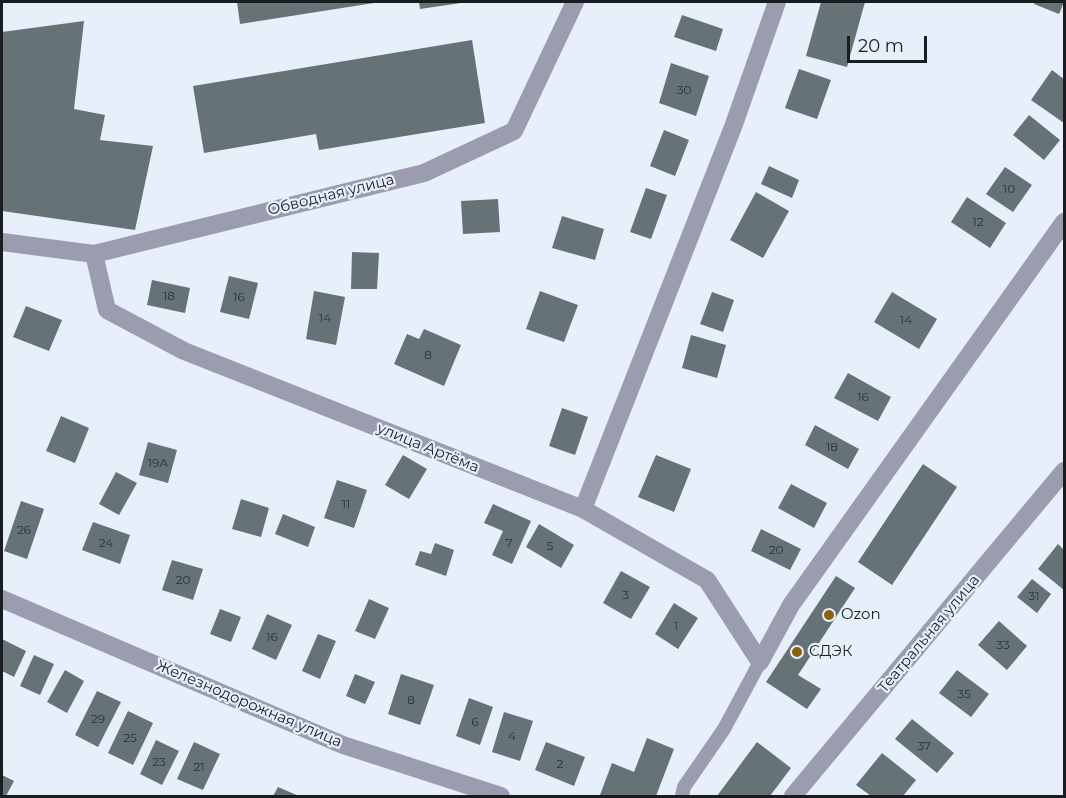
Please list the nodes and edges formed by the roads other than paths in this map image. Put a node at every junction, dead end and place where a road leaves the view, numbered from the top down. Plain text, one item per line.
1 (575, 2) edge
2 (777, 2) edge
3 (1065, 222) edge
4 (2, 242) edge
5 (94, 254) junction
6 (1065, 471) edge
7 (583, 509) junction
8 (2, 599) edge
9 (760, 662) junction
10 (501, 796) edge
11 (682, 796) edge
12 (793, 796) edge

1 - 5 street, Обводная улица
2 - 7 street
3 - 9 street
4 - 5 street, Обводная улица
5 - 7 street, улица Артёма
6 - 12 street, Театральная улица
7 - 9 street, улица Артёма
8 - 10 street, Железнодорожная улица
9 - 11 lane

